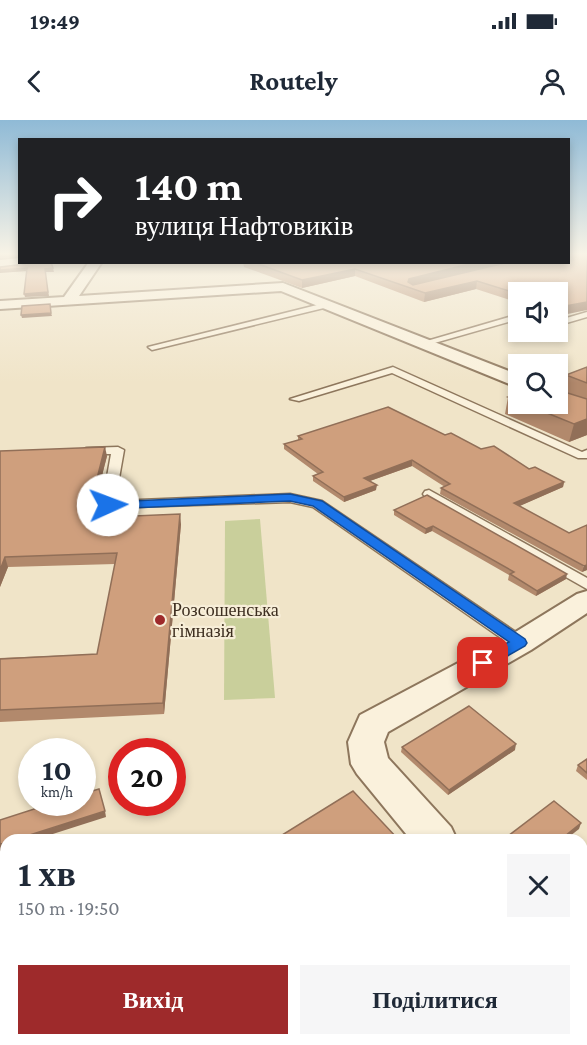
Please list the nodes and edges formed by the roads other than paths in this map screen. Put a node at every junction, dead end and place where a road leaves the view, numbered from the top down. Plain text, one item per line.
1 (72, 296) edge
2 (132, 296) edge
3 (304, 296) edge
4 (69, 300) junction
5 (0, 305) edge
6 (325, 305) junction
7 (587, 314) edge
8 (508, 319) edge
9 (568, 320) edge
10 (424, 343) junction
11 (152, 347) dead end
12 (508, 377) edge
13 (295, 399) dead end
14 (71, 452) edge
15 (587, 454) edge
16 (429, 494) edge
17 (587, 584) edge
18 (587, 600) edge
19 (520, 643) junction
20 (431, 834) edge

1 - 4 street
2 - 4 street
3 - 6 street
4 - 5 street
6 - 10 street
6 - 11 lane
7 - 9 lane
8 - 10 lane
10 - 12 street
13 - 15 lane
14 - 19 lane
16 - 17 lane
18 - 19 street
19 - 20 street

